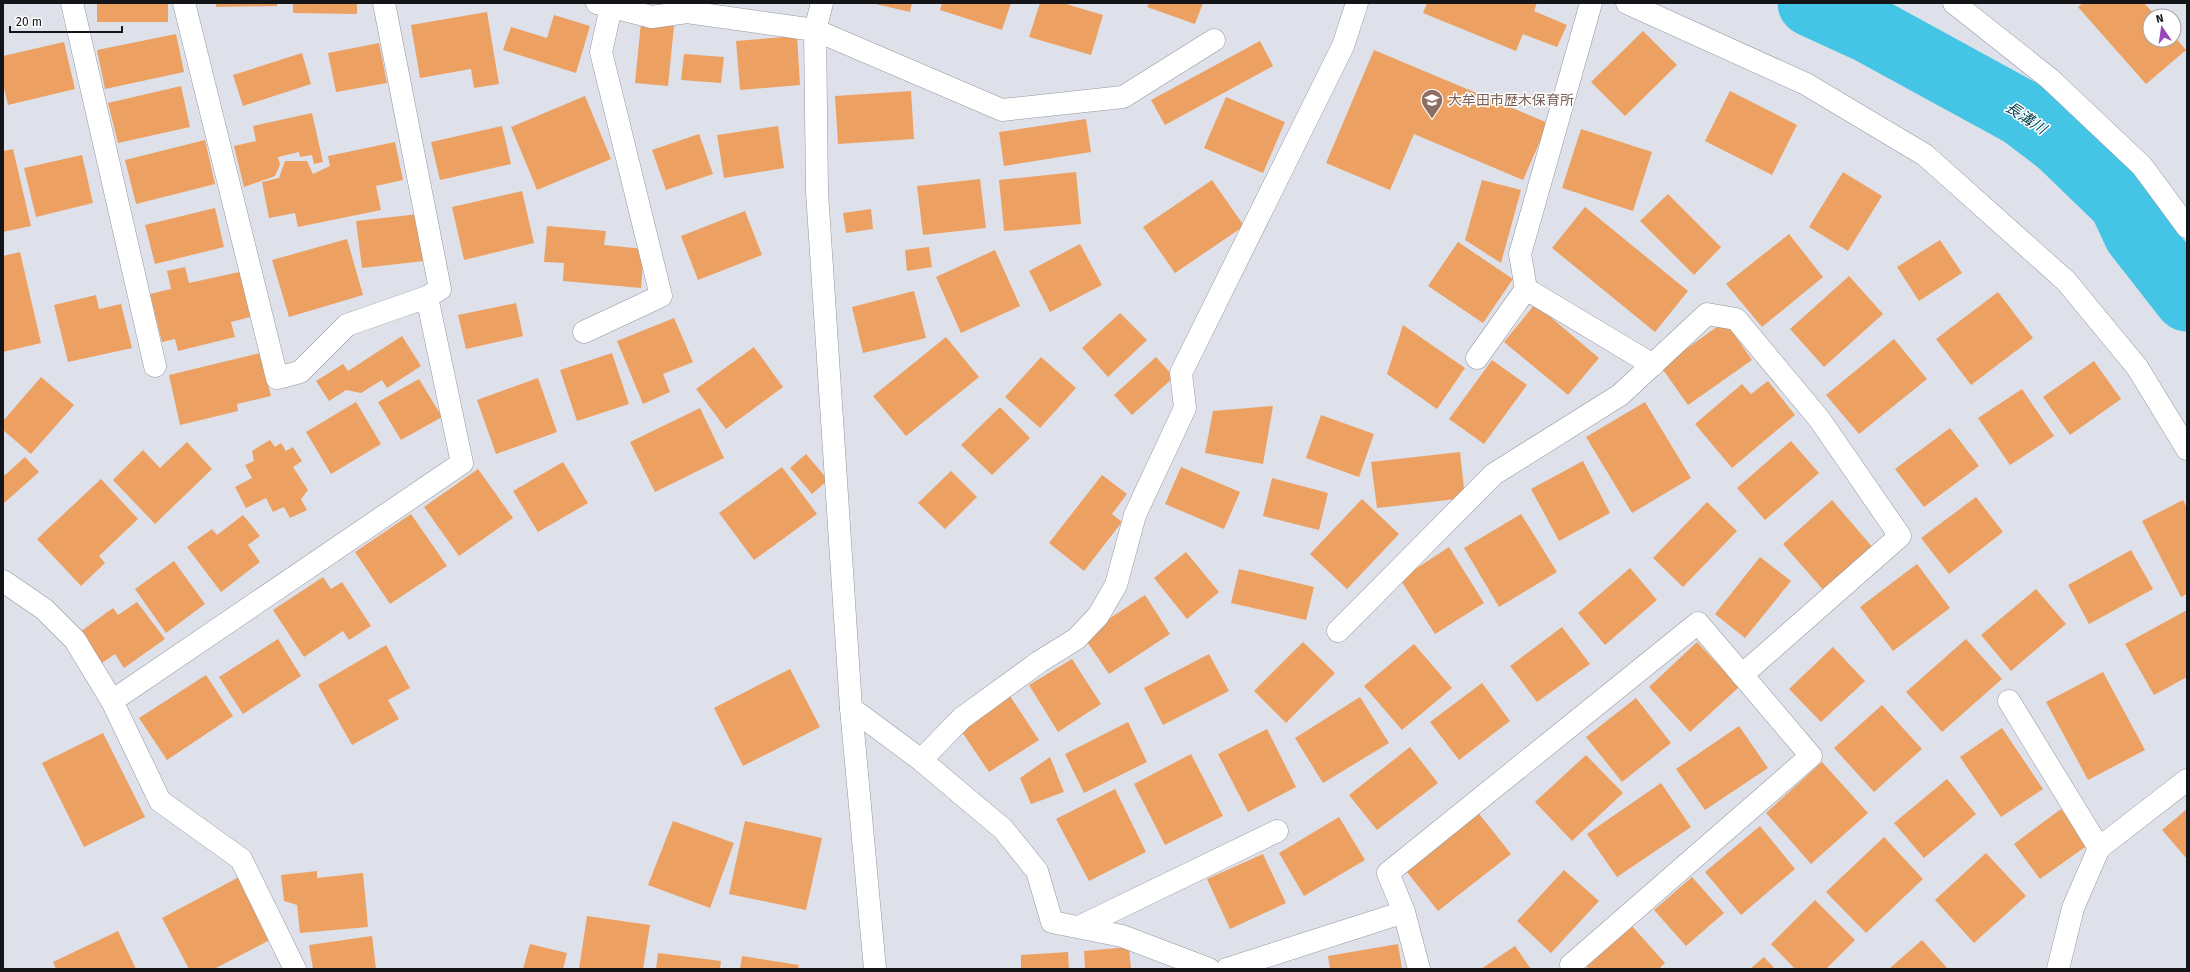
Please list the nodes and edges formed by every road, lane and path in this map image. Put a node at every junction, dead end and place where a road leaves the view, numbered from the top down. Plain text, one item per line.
1 (72, 3) edge
2 (184, 3) edge
3 (384, 3) edge
4 (822, 3) edge
5 (1357, 3) edge
6 (1590, 3) edge
7 (1627, 3) edge
8 (1954, 3) edge
9 (604, 5) edge
10 (814, 30) junction
11 (1214, 40) dead end
12 (2187, 227) edge
13 (1526, 289) junction
14 (427, 297) junction
15 (584, 332) dead end
16 (1477, 358) dead end
17 (1652, 365) junction
18 (155, 366) dead end
19 (2187, 449) edge
20 (3, 581) edge
21 (1338, 631) dead end
22 (1742, 675) junction
23 (112, 701) junction
24 (2008, 701) dead end
25 (851, 708) junction
26 (921, 760) junction
27 (2187, 780) edge
28 (1277, 831) dead end
29 (2099, 848) junction
30 (1404, 912) junction
31 (1079, 927) junction
32 (1571, 965) dead end
33 (296, 969) edge
34 (874, 969) edge
35 (1209, 969) edge
36 (1227, 969) edge
37 (1419, 969) edge
38 (2058, 969) edge

1 - 18 street
2 - 14 street
3 - 14 street
4 - 10 street
5 - 26 street
6 - 13 street
7 - 19 street
8 - 12 street
9 - 10 street
9 - 15 street
10 - 11 street
10 - 25 street
13 - 16 street
13 - 17 street
14 - 23 street
17 - 21 street
17 - 22 street
20 - 23 street
22 - 30 street
22 - 32 street
23 - 33 street
24 - 29 street
25 - 26 street
25 - 34 street
26 - 31 street
27 - 29 street
28 - 31 street
29 - 38 street
30 - 36 street
30 - 37 street
31 - 35 street

